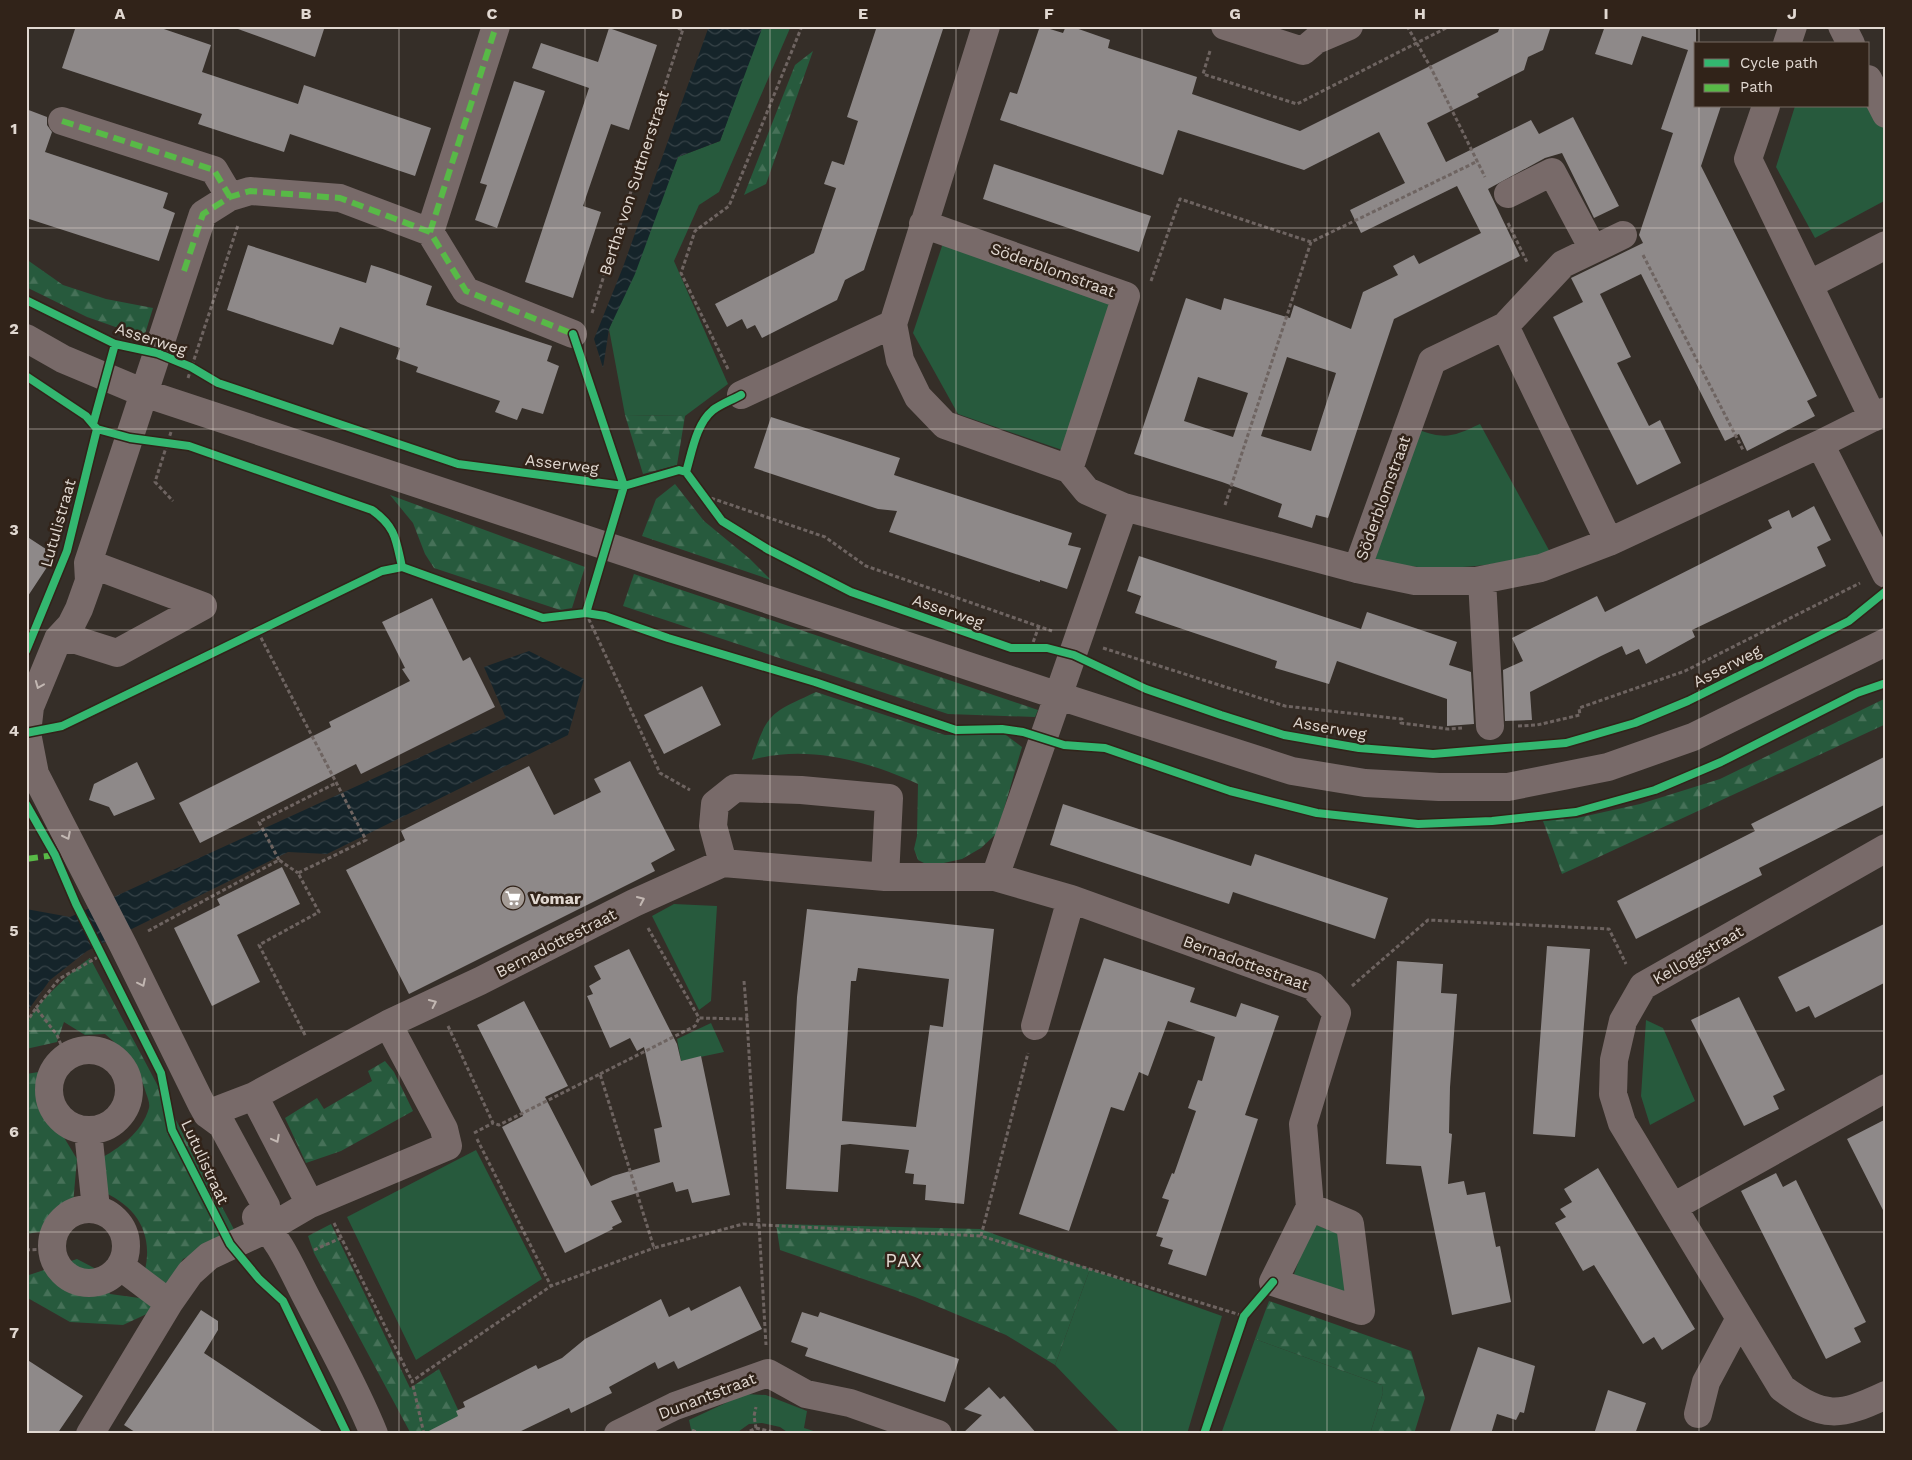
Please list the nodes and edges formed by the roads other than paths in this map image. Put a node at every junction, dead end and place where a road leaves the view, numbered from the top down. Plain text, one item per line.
1 (496, 26) edge
2 (986, 26) edge
3 (1225, 26) edge
4 (1349, 26) edge
5 (1792, 26) edge
6 (1842, 26) edge
7 (1319, 33) edge
8 (1788, 42) edge
9 (1850, 42) edge
10 (1870, 83) edge
11 (1765, 108) edge
12 (1886, 114) edge
13 (62, 121) dead end
14 (240, 194) junction
15 (1501, 199) road end
16 (923, 224) junction
17 (430, 232) junction
18 (1623, 234) road end
19 (1886, 245) edge
20 (1593, 249) junction
21 (1810, 284) junction
22 (893, 324) junction
23 (1505, 326) junction
24 (573, 334) road end
25 (26, 338) edge
26 (144, 393) junction
27 (741, 395) road end
28 (1880, 414) edge
29 (1820, 444) junction
30 (1069, 469) junction
31 (1124, 507) junction
32 (1609, 542) junction
33 (88, 563) junction
34 (1357, 569) junction
35 (1885, 572) edge
36 (1482, 580) junction
37 (58, 639) junction
38 (1886, 642) edge
39 (1059, 696) junction
40 (1490, 726) road end
41 (1886, 848) edge
42 (723, 863) junction
43 (885, 877) junction
44 (995, 877) junction
45 (1071, 900) junction
46 (388, 1024) junction
47 (1035, 1026) road end
48 (1886, 1088) edge
49 (254, 1096) junction
50 (207, 1114) junction
51 (88, 1131) junction
52 (310, 1204) junction
53 (1310, 1207) junction
54 (1673, 1207) junction
55 (96, 1209) junction
56 (269, 1228) junction
57 (39, 1250) edge
58 (120, 1266) junction
59 (169, 1303) junction
60 (1740, 1320) junction
61 (1886, 1395) edge
62 (1698, 1414) dead end
63 (90, 1434) edge
64 (374, 1434) edge
65 (618, 1434) edge
66 (938, 1434) edge

1 - 17 street
2 - 16 street, Söderblomstraat
3 - 7 street
4 - 7 street
5 - 8 street
6 - 9 street
10 - 12 street
11 - 21 street, Söderblomstraat
13 - 14 street
14 - 17 street
14 - 26 street
15 - 20 street
16 - 22 street, Söderblomstraat
16 - 30 street, Söderblomstraat
17 - 24 street
18 - 20 street, Söderblomstraat
19 - 21 street
20 - 23 street, Söderblomstraat
21 - 28 street, Söderblomstraat
22 - 27 street
22 - 30 street, Söderblomstraat
23 - 32 street
23 - 34 street, Söderblomstraat
25 - 26 street
26 - 33 street, Lutulistraat
26 - 39 street
28 - 29 street, Söderblomstraat
29 - 32 street, Söderblomstraat
29 - 35 street
30 - 31 street, Söderblomstraat
31 - 34 street, Söderblomstraat
31 - 39 street
32 - 36 street, Söderblomstraat
33 - 37 street, Lutulistraat
33 - 37 street
34 - 36 street, Söderblomstraat
36 - 40 street
37 -> 50 street, Lutulistraat
38 - 39 street
39 - 44 street
41 - 54 street, Kelloggstraat
42 - 43 street, Bernadottestraat
42 - 43 street
46 -> 42 street, Bernadottestraat
43 - 44 street, Bernadottestraat
44 - 45 street, Bernadottestraat
45 - 47 street
45 - 53 street, Bernadottestraat
46 - 49 street, Bernadottestraat
46 - 52 street
48 - 54 street
49 - 50 street, Lutulistraat
49 -> 52 street
50 - 56 street, Lutulistraat
51 - 51 street
51 - 55 street
52 - 56 street
53 - 53 street
54 - 60 street, Kelloggstraat
55 - 57 street
55 - 58 street
56 - 59 street
56 - 64 street, Lutulistraat
57 - 58 street
58 - 59 street
59 - 63 street
60 - 61 street, Kelloggstraat
60 - 62 street
65 - 66 street, Dunantstraat

